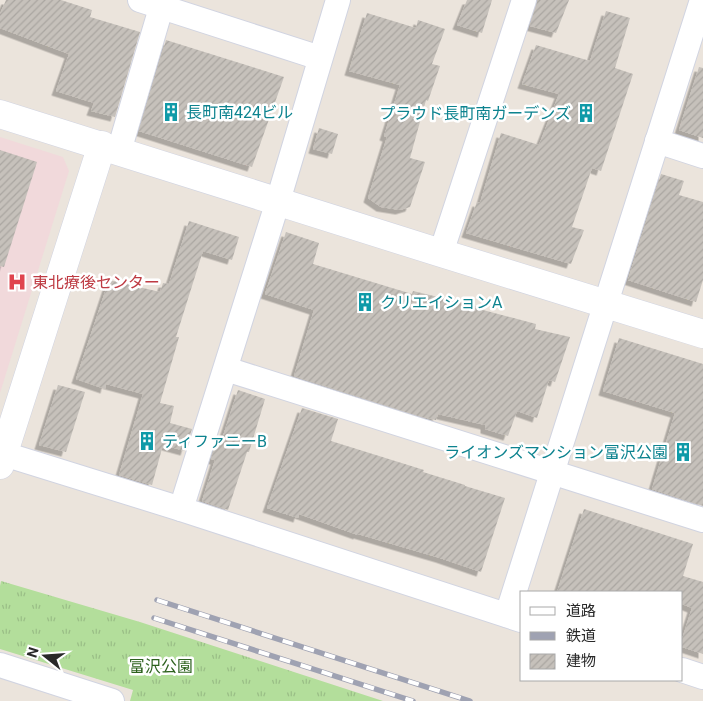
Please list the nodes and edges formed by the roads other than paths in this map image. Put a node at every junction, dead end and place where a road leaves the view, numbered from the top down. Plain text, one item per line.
1 (338, 0) edge
2 (524, 0) edge
3 (702, 0) edge
4 (150, 4) edge
5 (320, 58) junction
6 (0, 114) edge
7 (656, 141) junction
8 (110, 148) junction
9 (703, 156) edge
10 (278, 201) junction
11 (441, 253) junction
12 (605, 303) junction
13 (703, 334) edge
14 (226, 369) junction
15 (2, 460) edge
16 (552, 472) junction
17 (181, 509) junction
18 (703, 520) edge
19 (521, 591) edge
20 (520, 595) edge
21 (514, 618) edge
22 (0, 665) edge
23 (683, 670) edge
24 (703, 677) edge
25 (112, 701) edge

1 - 5 street
2 - 11 street
3 - 7 street
4 - 5 street
4 - 8 street
5 - 10 street
6 - 8 street
7 - 9 street
7 - 12 street
8 - 10 street
8 - 15 street
10 - 11 street
10 - 14 street
11 - 12 street
12 - 13 street
12 - 16 street
14 - 16 street
14 - 17 street
15 - 17 street
16 - 18 street
16 - 19 street
17 - 21 street
20 - 21 street
22 - 25 street
23 - 24 street

